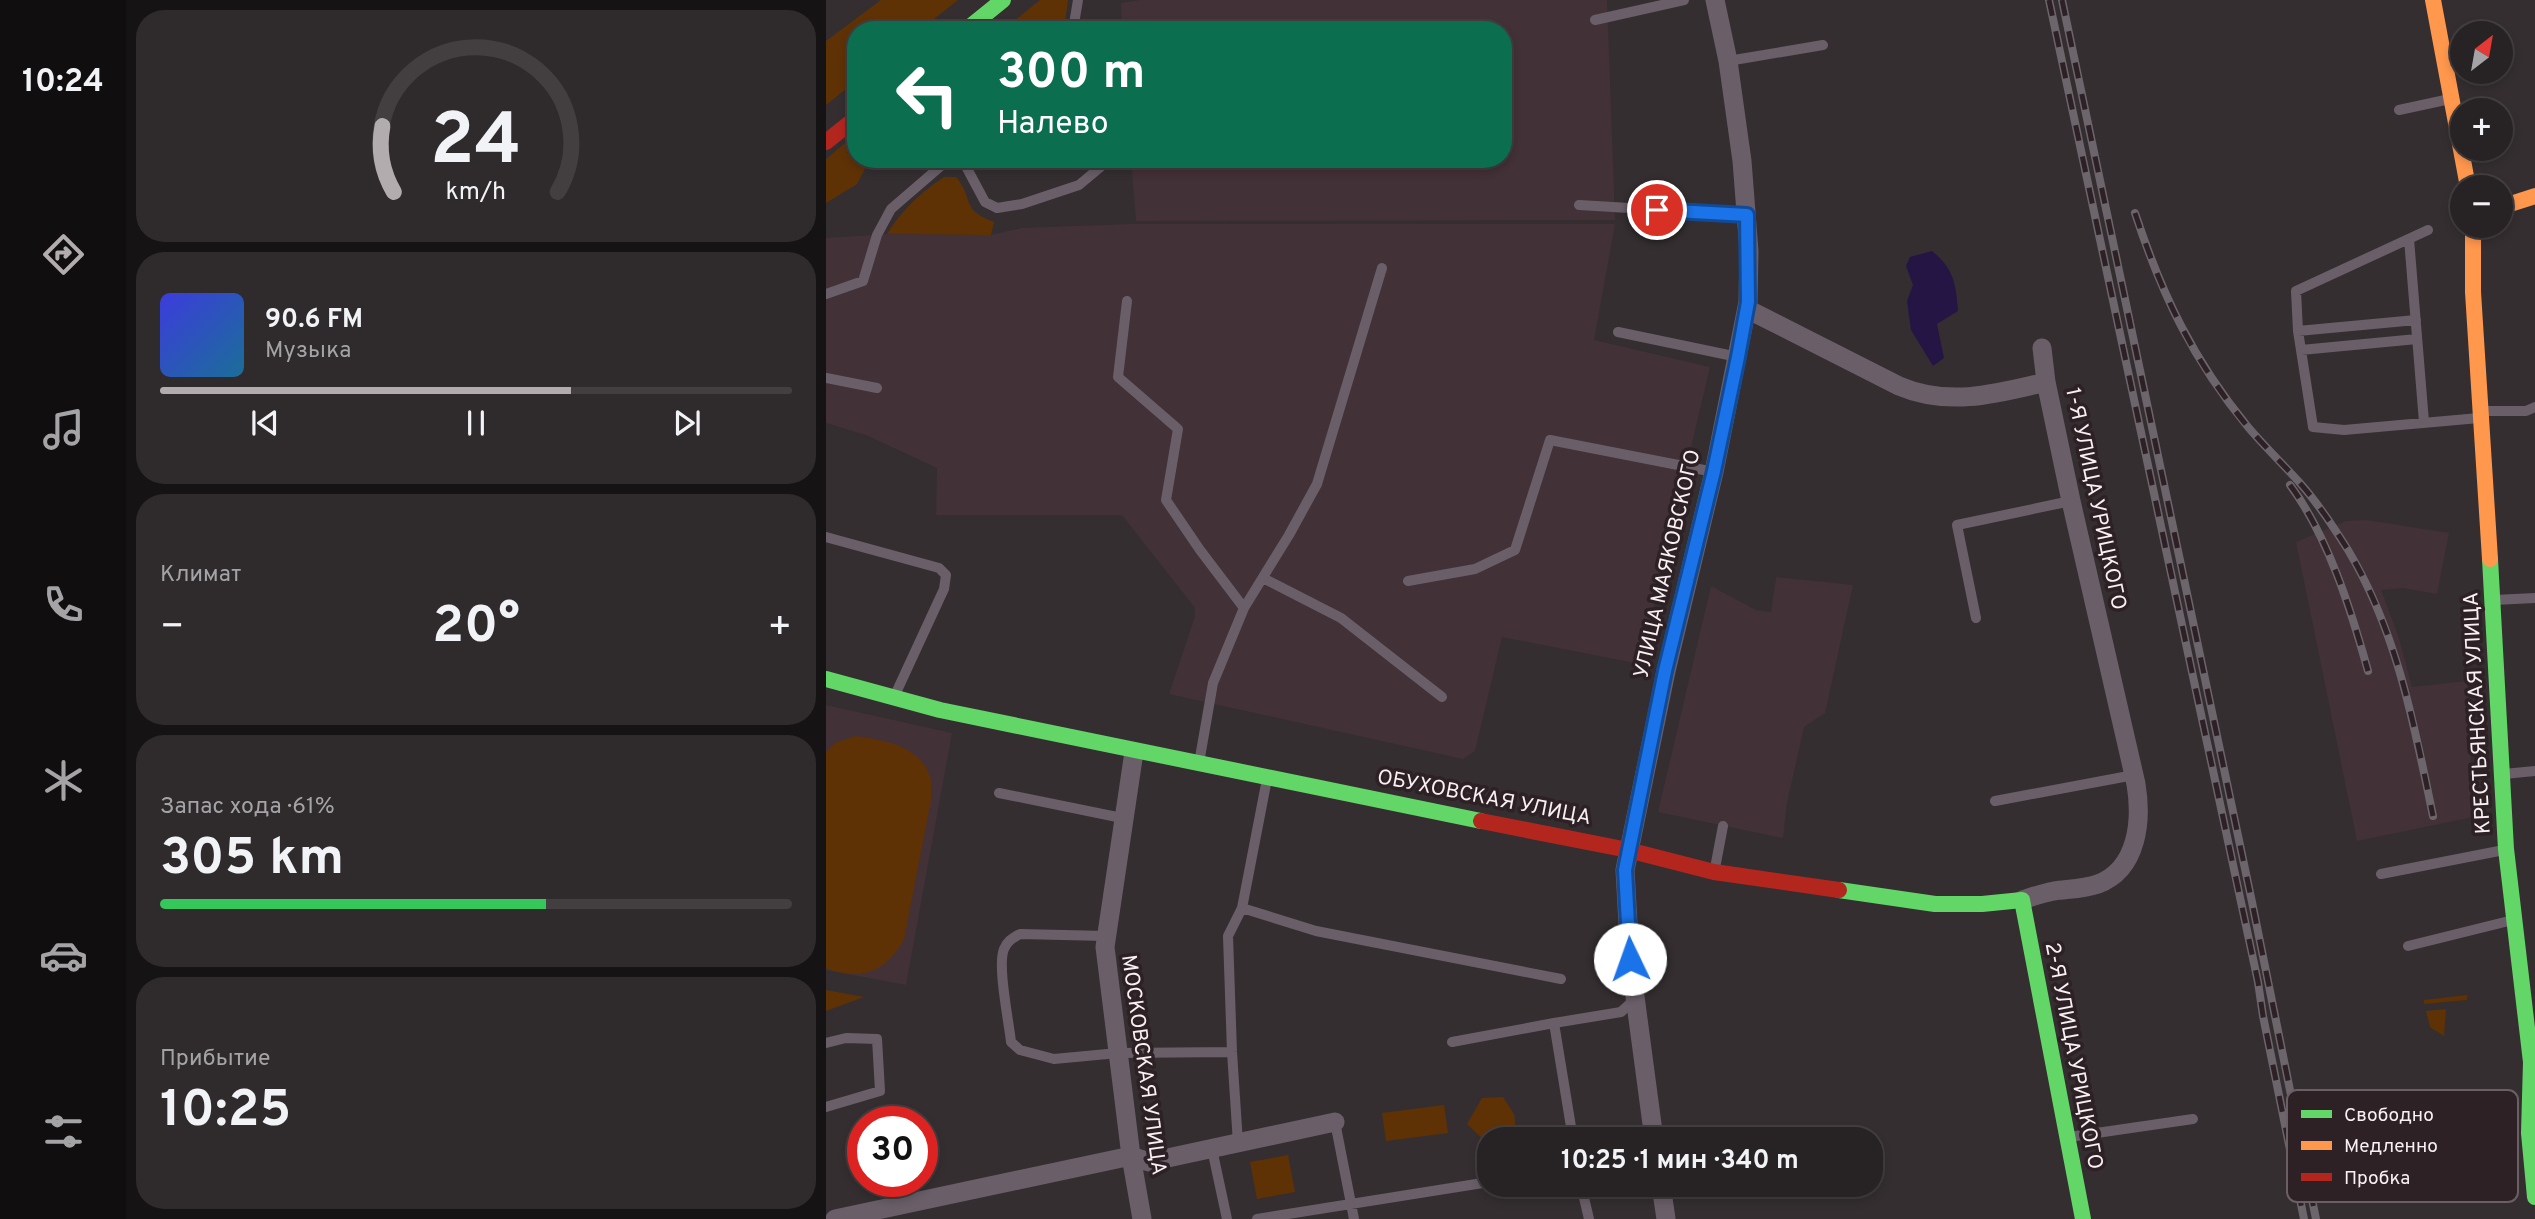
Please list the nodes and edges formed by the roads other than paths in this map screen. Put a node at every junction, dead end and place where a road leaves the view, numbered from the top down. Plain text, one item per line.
1 (1003, 0) edge
2 (1078, 0) edge
3 (1714, 0) edge
4 (2433, 0) edge
5 (1679, 1) edge
6 (1595, 20) dead end
7 (977, 21) edge
8 (1074, 21) edge
9 (1823, 45) dead end
10 (1728, 61) junction
11 (2451, 98) edge
12 (2450, 99) edge
13 (2399, 110) dead end
14 (847, 125) edge
15 (826, 142) edge
16 (939, 168) edge
17 (966, 168) edge
18 (1099, 168) edge
19 (2535, 196) edge
20 (2513, 203) edge
21 (1579, 205) dead end
22 (1747, 215) junction
23 (2428, 230) dead end
24 (2473, 238) edge
25 (2409, 239) junction
26 (1382, 268) dead end
27 (826, 294) edge
28 (1127, 302) dead end
29 (1747, 309) junction
30 (2416, 320) junction
31 (2298, 331) junction
32 (1618, 332) dead end
33 (2417, 339) junction
34 (2042, 348) dead end
35 (2301, 350) junction
36 (1738, 357) junction
37 (826, 378) edge
38 (2046, 382) junction
39 (877, 388) dead end
40 (2535, 407) edge
41 (2483, 414) junction
42 (2424, 422) junction
43 (1714, 471) junction
44 (2071, 500) junction
45 (826, 537) edge
46 (1263, 578) junction
47 (1408, 580) dead end
48 (2535, 598) edge
49 (2493, 600) junction
50 (1244, 608) junction
51 (1976, 618) dead end
52 (826, 679) edge
53 (1442, 697) dead end
54 (893, 698) junction
55 (1134, 752) junction
56 (1199, 763) junction
57 (2535, 771) edge
58 (2502, 774) junction
59 (2134, 775) junction
60 (1267, 779) junction
61 (999, 793) dead end
62 (1995, 801) dead end
63 (1122, 818) junction
64 (1723, 826) dead end
65 (2506, 849) junction
66 (1628, 850) junction
67 (2128, 858) joint
68 (1714, 872) junction
69 (2381, 874) dead end
70 (2022, 900) junction
71 (1242, 908) junction
72 (2513, 920) junction
73 (1106, 936) junction
74 (2408, 946) dead end
75 (1561, 979) dead end
76 (1635, 999) junction
77 (1554, 1023) junction
78 (1452, 1042) dead end
79 (826, 1043) edge
80 (1232, 1052) junction
81 (1118, 1053) junction
82 (2533, 1105) edge
83 (826, 1107) edge
84 (2193, 1119) dead end
85 (1335, 1122) joint
86 (1571, 1127) edge
87 (1652, 1127) edge
88 (2067, 1137) junction
89 (1238, 1143) junction
90 (1212, 1149) junction
91 (1131, 1156) junction
92 (1477, 1184) edge
93 (1584, 1197) edge
94 (1663, 1197) edge
95 (2535, 1197) edge
96 (1351, 1202) junction
97 (835, 1219) edge
98 (1142, 1219) edge
99 (1227, 1219) edge
100 (1257, 1219) edge
101 (1354, 1219) edge
102 (1589, 1219) edge
103 (1666, 1219) edge
104 (2083, 1219) edge

1 - 7 street
2 - 8 lane
3 - 10 street, УЛИЦА МАЯКОВСКОГО
4 - 11 street
5 - 6 lane
9 - 10 lane
10 - 22 street, УЛИЦА МАЯКОВСКОГО
12 - 13 lane
14 - 15 street
16 - 27 lane
17 - 18 lane
19 - 20 street
21 - 22 lane
22 - 29 street, УЛИЦА МАЯКОВСКОГО
23 - 25 lane
24 - 41 street, КРЕСТЬЯНСКАЯ УЛИЦА
25 - 30 lane
25 - 31 lane
26 - 46 lane
28 - 50 lane
29 - 36 street, УЛИЦА МАЯКОВСКОГО
29 - 38 street, 1-Я УЛИЦА УРИЦКОГО
30 - 31 lane
30 - 33 lane
31 - 35 lane
32 - 36 lane
33 - 35 lane
33 - 42 lane
34 - 38 street
35 - 42 lane
36 - 43 street, УЛИЦА МАЯКОВСКОГО
37 - 39 lane
38 - 44 street, 1-Я УЛИЦА УРИЦКОГО
40 - 41 lane
41 - 42 lane
41 - 49 street, КРЕСТЬЯНСКАЯ УЛИЦА
43 - 47 lane
43 - 66 street, УЛИЦА МАЯКОВСКОГО
44 - 51 lane
44 - 59 street, 1-Я УЛИЦА УРИЦКОГО
45 - 54 lane
46 - 50 lane
46 - 53 lane
48 - 49 lane
49 - 58 street, КРЕСТЬЯНСКАЯ УЛИЦА
50 - 56 lane
52 - 54 street, ОБУХОВСКАЯ УЛИЦА
54 - 55 street, ОБУХОВСКАЯ УЛИЦА
55 - 56 street, ОБУХОВСКАЯ УЛИЦА
55 - 63 street, МОСКОВСКАЯ УЛИЦА
56 - 60 street, ОБУХОВСКАЯ УЛИЦА
57 - 58 lane
58 - 65 street, КРЕСТЬЯНСКАЯ УЛИЦА
59 - 62 lane
59 - 67 street, 1-Я УЛИЦА УРИЦКОГО
60 - 66 street, ОБУХОВСКАЯ УЛИЦА
60 - 71 lane
61 - 63 lane
63 - 73 street, МОСКОВСКАЯ УЛИЦА
64 - 68 lane
65 - 69 lane
65 - 72 street, КРЕСТЬЯНСКАЯ УЛИЦА
66 - 68 street, ОБУХОВСКАЯ УЛИЦА
66 - 76 street, УЛИЦА МАЯКОВСКОГО
67 - 70 street, ОБУХОВСКАЯ УЛИЦА
68 - 70 street, ОБУХОВСКАЯ УЛИЦА
70 - 88 street, 2-Я УЛИЦА УРИЦКОГО
71 - 75 lane
71 - 80 lane
72 - 74 lane
72 - 82 street, КРЕСТЬЯНСКАЯ УЛИЦА
73 - 81 street, МОСКОВСКАЯ УЛИЦА
73 - 81 lane
76 - 77 lane
76 - 87 street, УЛИЦА МАЯКОВСКОГО
77 - 78 lane
77 - 86 lane
79 - 83 lane
80 - 81 lane
80 - 89 lane
81 - 91 street, МОСКОВСКАЯ УЛИЦА
82 - 95 street, КРЕСТЬЯНСКАЯ УЛИЦА
84 - 88 lane
85 - 89 street
85 - 96 lane
88 - 104 street, 2-Я УЛИЦА УРИЦКОГО
89 - 90 street
90 - 91 street
90 - 99 lane
91 - 97 street
91 - 98 street, МОСКОВСКАЯ УЛИЦА
92 - 96 lane
93 - 102 lane
94 - 103 street
96 - 100 lane
96 - 101 lane

